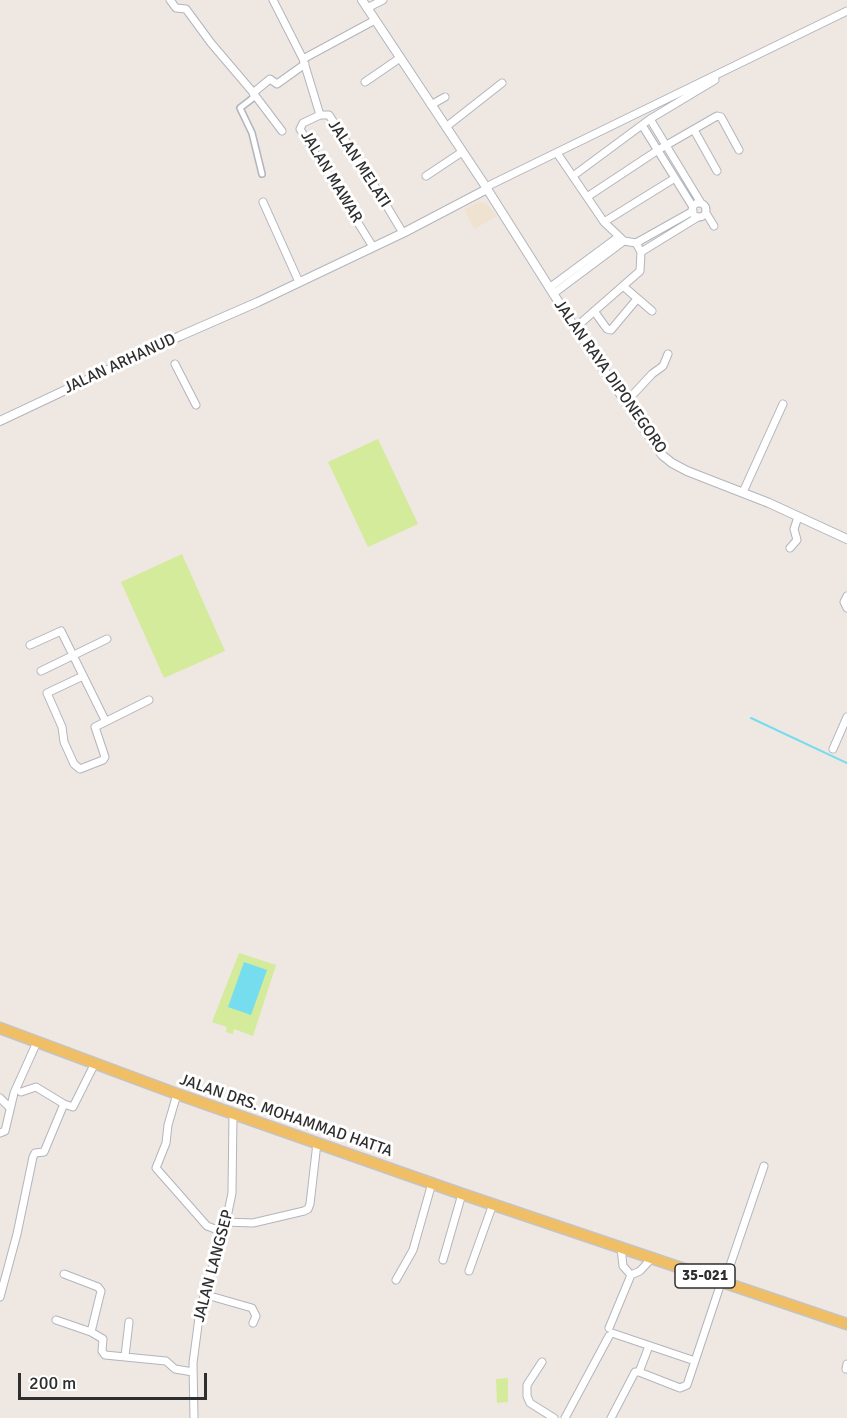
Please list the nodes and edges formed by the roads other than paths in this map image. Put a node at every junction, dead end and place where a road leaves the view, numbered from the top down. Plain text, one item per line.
1 (170, 0) edge
2 (273, 0) edge
3 (383, 0) edge
4 (365, 4) edge
5 (847, 11) edge
6 (375, 20) junction
7 (400, 58) junction
8 (304, 61) junction
9 (717, 79) dead end
10 (365, 82) dead end
11 (502, 83) dead end
12 (253, 93) junction
13 (445, 97) dead end
14 (431, 105) junction
15 (320, 115) junction
16 (650, 119) junction
17 (642, 125) junction
18 (446, 127) junction
19 (694, 130) junction
20 (282, 131) dead end
21 (665, 146) junction
22 (658, 150) junction
23 (739, 150) dead end
24 (462, 152) junction
25 (559, 156) dead end
26 (717, 171) dead end
27 (262, 174) dead end
28 (426, 176) dead end
29 (573, 176) junction
30 (675, 178) junction
31 (487, 188) junction
32 (587, 197) junction
33 (262, 202) dead end
34 (701, 203) junction
35 (694, 212) junction
36 (706, 213) junction
37 (604, 222) junction
38 (714, 226) dead end
39 (403, 234) junction
40 (621, 239) junction
41 (636, 243) junction
42 (373, 247) junction
43 (641, 252) junction
44 (299, 282) junction
45 (623, 286) junction
46 (551, 291) junction
47 (637, 298) junction
48 (594, 311) junction
49 (652, 311) dead end
50 (575, 328) junction
51 (668, 354) dead end
52 (175, 364) dead end
53 (626, 402) junction
54 (783, 404) dead end
55 (196, 405) dead end
56 (0, 421) edge
57 (743, 492) junction
58 (798, 517) junction
59 (847, 540) edge
60 (790, 548) dead end
61 (847, 596) edge
62 (847, 609) edge
63 (107, 639) dead end
64 (30, 645) dead end
65 (74, 656) junction
66 (42, 671) dead end
67 (84, 676) junction
68 (149, 700) dead end
69 (847, 717) edge
70 (105, 720) junction
71 (832, 749) dead end
72 (0, 1028) edge
73 (37, 1042) junction
74 (94, 1065) junction
75 (17, 1092) junction
76 (177, 1094) junction
77 (0, 1098) edge
78 (10, 1104) junction
79 (64, 1104) junction
80 (233, 1113) junction
81 (0, 1133) edge
82 (316, 1143) junction
83 (764, 1166) dead end
84 (432, 1184) junction
85 (462, 1194) junction
86 (493, 1204) junction
87 (226, 1222) junction
88 (223, 1232) junction
89 (621, 1248) junction
90 (652, 1258) junction
91 (443, 1260) dead end
92 (469, 1271) dead end
93 (64, 1274) dead end
94 (631, 1275) junction
95 (396, 1280) dead end
96 (722, 1286) junction
97 (203, 1294) junction
98 (0, 1297) edge
99 (56, 1320) dead end
100 (129, 1322) dead end
101 (253, 1323) dead end
102 (847, 1324) edge
103 (91, 1332) junction
104 (609, 1333) junction
105 (649, 1346) junction
106 (125, 1356) junction
107 (695, 1361) junction
108 (542, 1362) dead end
109 (193, 1372) junction
110 (639, 1372) junction
111 (560, 1417) edge
112 (194, 1418) edge
113 (611, 1418) edge

1 - 12 street
2 - 8 street, JALAN MELATI
3 - 4 street
4 - 6 street, JALAN RAYA DIPONEGORO
5 - 31 street
6 - 7 street, JALAN RAYA DIPONEGORO
6 - 8 street
7 - 10 street
7 - 14 street, JALAN RAYA DIPONEGORO
8 - 12 street
8 - 15 street, JALAN MELATI
9 - 16 street
11 - 18 street
12 - 20 street
12 - 27 street
13 - 14 street
14 - 18 street, JALAN RAYA DIPONEGORO
15 - 39 street, JALAN MELATI
15 - 42 street, JALAN MAWAR
16 - 17 street
16 - 21 street
17 - 22 street
17 - 29 street
18 - 24 street, JALAN RAYA DIPONEGORO
19 - 21 street
19 - 23 street
19 - 26 street
21 - 22 street
21 - 34 street
22 - 30 street
22 - 32 street
24 - 28 street
24 - 31 street, JALAN RAYA DIPONEGORO
25 - 29 street
29 - 32 street
30 - 35 street
30 - 37 street
31 - 39 street, JALAN ARHANUD
31 - 46 street, JALAN RAYA DIPONEGORO
32 - 37 street
33 - 44 street
34 - 35 street
34 - 36 street
35 - 36 street
35 - 41 street
35 - 43 street
36 - 38 street
37 - 40 street
39 - 42 street, JALAN ARHANUD
40 - 41 street
40 - 46 street
41 - 43 street
42 - 44 street, JALAN ARHANUD
43 - 45 street
44 - 56 street, JALAN ARHANUD
45 - 47 street
45 - 48 street
46 - 50 street, JALAN RAYA DIPONEGORO
47 - 48 street
47 - 49 street
48 - 50 street
50 - 53 street, JALAN RAYA DIPONEGORO
51 - 53 street
52 - 55 street
53 - 57 street, JALAN RAYA DIPONEGORO
54 - 57 street
57 - 58 street, JALAN RAYA DIPONEGORO
58 - 59 street, JALAN RAYA DIPONEGORO
58 - 60 street
61 - 62 street
63 - 65 street
64 - 65 street
65 - 66 street
65 - 67 street
67 - 70 street
67 - 70 street
68 - 70 street
69 - 71 street
72 - 73 main road, JALAN DRS. MOHAMMAD HATTA
73 - 74 main road, JALAN DRS. MOHAMMAD HATTA
73 - 75 street
74 - 76 main road, JALAN DRS. MOHAMMAD HATTA
74 - 79 street
75 - 78 street
75 - 79 street
76 - 80 main road, JALAN DRS. MOHAMMAD HATTA
76 - 88 street
77 - 78 street
78 - 81 street
79 - 98 street
80 - 82 main road, JALAN DRS. MOHAMMAD HATTA
80 - 87 street, JALAN LANGSEP
82 - 84 main road, JALAN DRS. MOHAMMAD HATTA
82 - 87 street
83 - 96 street
84 - 85 main road, JALAN DRS. MOHAMMAD HATTA
84 - 95 street
85 - 86 main road, JALAN DRS. MOHAMMAD HATTA
85 - 91 street
86 - 89 main road, JALAN DRS. MOHAMMAD HATTA / 35-021
86 - 92 street
87 - 88 street, JALAN LANGSEP
88 - 97 street, JALAN LANGSEP
89 - 90 main road, 35-021
89 - 94 street
90 - 94 street
90 - 96 main road, 35-021
93 - 103 street
94 - 104 street
96 - 102 main road, 35-021
96 - 107 street
97 - 101 street
97 - 109 street, JALAN LANGSEP
99 - 103 street
100 - 106 street
103 - 106 street
104 - 105 street
104 - 111 street
105 - 107 street
105 - 110 street
106 - 109 street
107 - 110 street
108 - 111 street
109 - 112 street, JALAN LANGSEP
110 - 113 street

